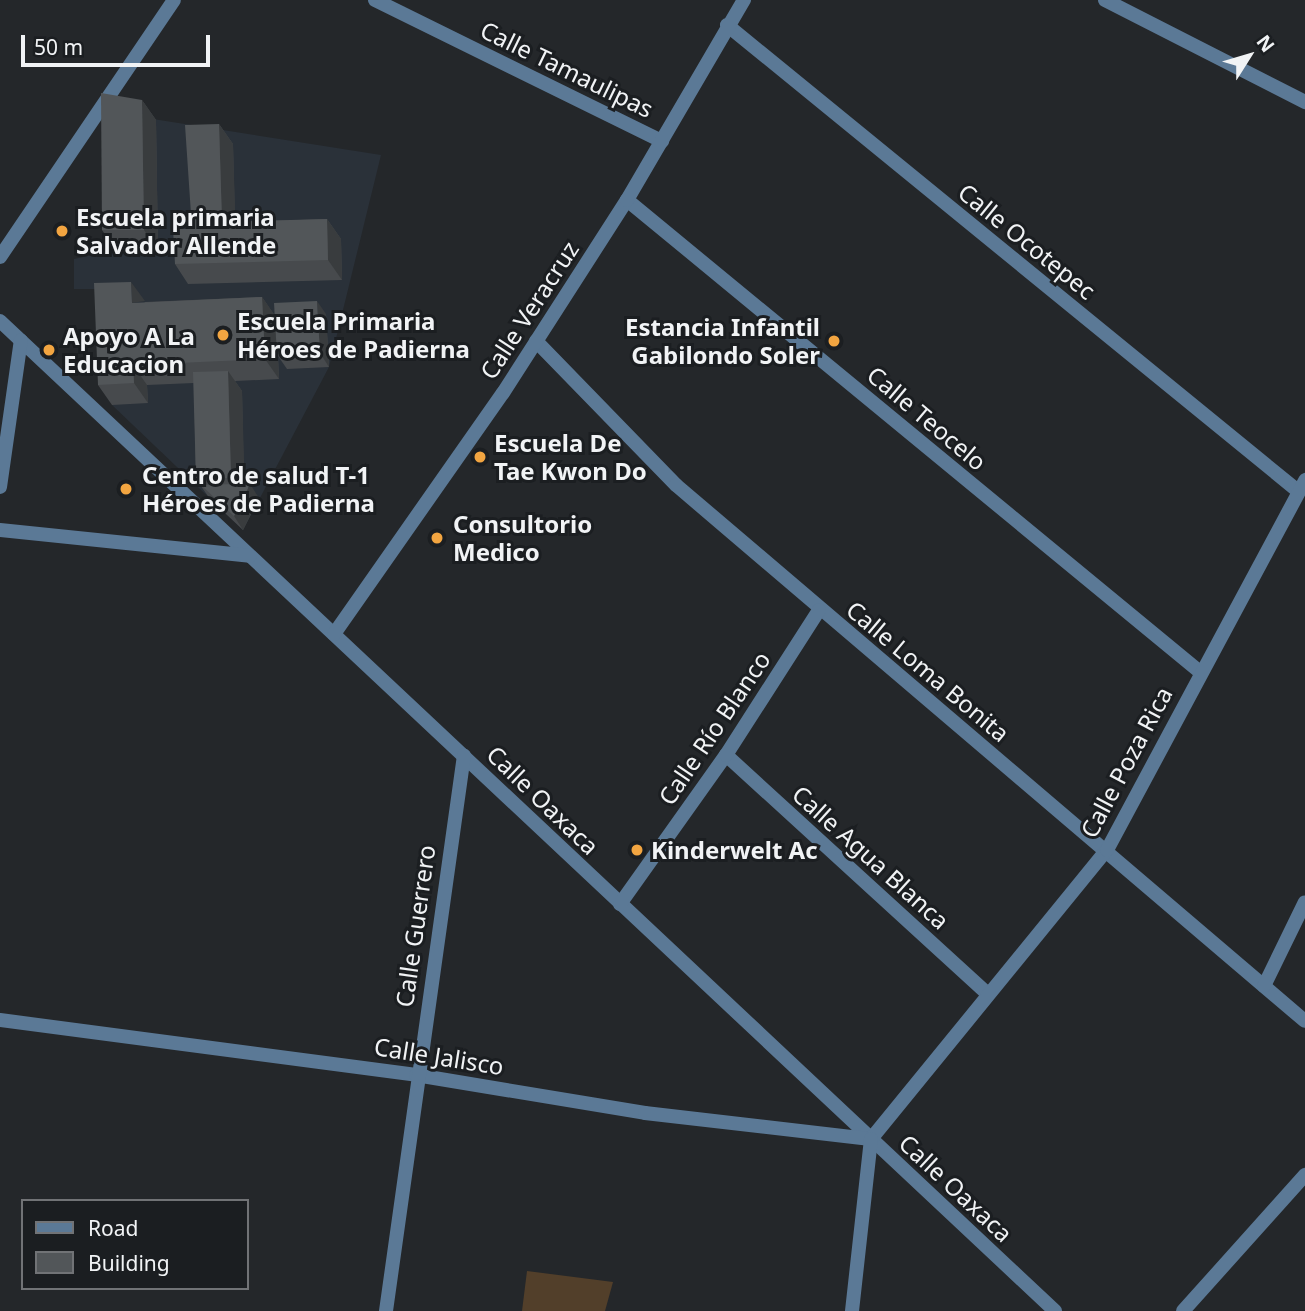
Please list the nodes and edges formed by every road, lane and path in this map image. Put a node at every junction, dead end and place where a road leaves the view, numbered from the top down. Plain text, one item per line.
1 (174, 0) edge
2 (375, 0) edge
3 (744, 0) edge
4 (1105, 0) edge
5 (727, 25) junction
6 (1305, 102) edge
7 (662, 141) junction
8 (627, 200) junction
9 (0, 257) edge
10 (0, 321) edge
11 (21, 340) junction
12 (536, 341) junction
13 (1302, 486) edge
14 (0, 487) edge
15 (0, 530) edge
16 (250, 556) junction
17 (819, 610) junction
18 (334, 634) junction
19 (1199, 671) junction
20 (464, 755) junction
21 (726, 755) junction
22 (1107, 850) junction
23 (1305, 902) edge
24 (620, 904) junction
25 (1264, 986) junction
26 (987, 993) junction
27 (0, 1020) edge
28 (1305, 1021) edge
29 (416, 1075) junction
30 (871, 1139) junction
31 (1305, 1175) edge
32 (386, 1311) edge
33 (852, 1311) edge
34 (1055, 1311) edge
35 (1183, 1311) edge

1 - 9 street
2 - 7 street, Calle Tamaulipas
3 - 5 street, Calle Veracruz
4 - 6 street
5 - 7 street, Calle Veracruz
5 - 13 street, Calle Ocotepec
7 - 8 street, Calle Veracruz
8 - 12 street, Calle Veracruz
8 - 19 street, Calle Teocelo
10 - 11 street, Calle Oaxaca
11 - 14 street
11 - 16 street, Calle Oaxaca
12 - 17 street, Calle Loma Bonita
12 - 18 street, Calle Veracruz
13 - 19 street, Calle Poza Rica
15 - 16 street
16 - 18 street, Calle Oaxaca
17 - 21 street, Calle Río Blanco
17 - 22 street, Calle Loma Bonita
18 - 20 street, Calle Oaxaca
19 - 22 street, Calle Poza Rica
20 - 24 street, Calle Oaxaca
20 - 29 street, Calle Guerrero
21 - 24 street, Calle Río Blanco
21 - 26 street, Calle Agua Blanca
22 - 25 street, Calle Loma Bonita
22 - 26 street, Calle Poza Rica
23 - 25 street
24 - 30 street, Calle Oaxaca
25 - 28 street, Calle Loma Bonita
26 - 30 street, Calle Poza Rica
27 - 29 street, Calle Jalisco
29 - 30 street, Calle Jalisco
29 - 32 street, Calle Guerrero
30 - 33 street
30 - 34 street, Calle Oaxaca
31 - 35 street

